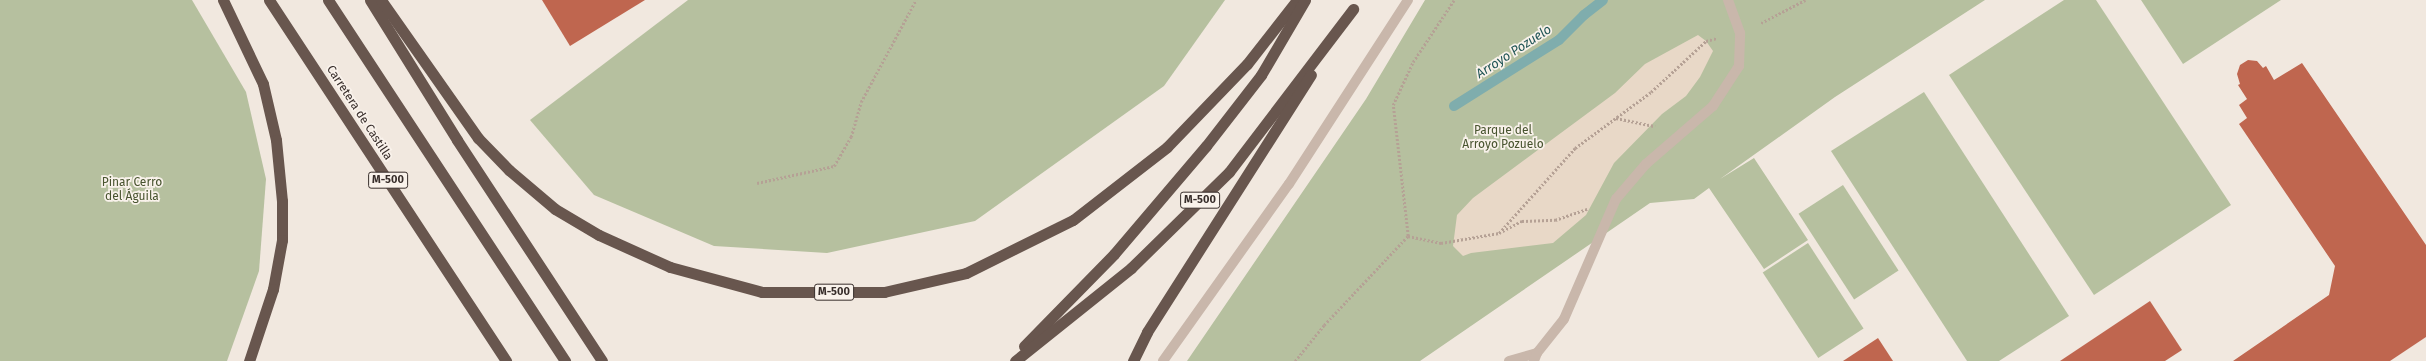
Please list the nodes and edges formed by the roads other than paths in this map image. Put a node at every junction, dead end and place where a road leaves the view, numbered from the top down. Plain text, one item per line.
1 (223, 0) edge
2 (269, 0) edge
3 (328, 0) edge
4 (370, 0) edge
5 (380, 0) edge
6 (1297, 0) edge
7 (1305, 0) edge
8 (1408, 0) edge
9 (1728, 0) edge
10 (1355, 5) edge
11 (1536, 357) edge
12 (249, 361) edge
13 (506, 361) edge
14 (565, 361) edge
15 (602, 361) edge
16 (1009, 361) edge
17 (1015, 361) edge
18 (1133, 361) edge
19 (1162, 361) edge
20 (1509, 361) edge

1 - 12 highway
2 - 13 highway, Carretera de Castilla / M-500
3 - 14 highway
4 - 15 highway
5 - 6 highway, M-500
7 - 16 highway, M-500
8 - 19 lane
9 - 11 lane
10 - 17 highway, M-500
10 - 18 highway, M-500
11 - 20 lane

